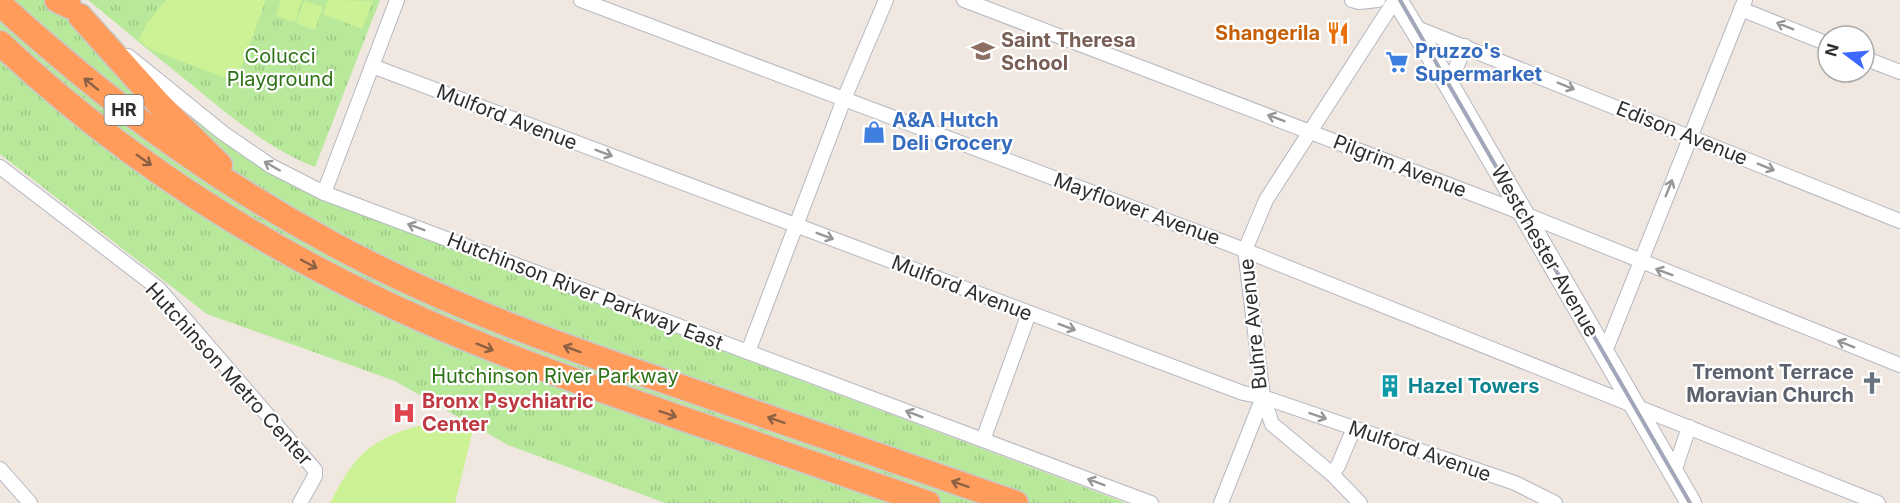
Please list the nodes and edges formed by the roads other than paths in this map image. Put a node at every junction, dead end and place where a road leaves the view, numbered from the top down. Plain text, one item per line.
1 (397, 0) edge
2 (581, 0) edge
3 (886, 0) edge
4 (964, 0) edge
5 (1352, 0) edge
6 (1378, 0) edge
7 (1396, 0) edge
8 (0, 4) edge
9 (67, 5) edge
10 (1743, 5) edge
11 (1414, 27) junction
12 (1816, 38) edge
13 (0, 43) edge
14 (1465, 46) junction
15 (1876, 63) edge
16 (0, 64) edge
17 (372, 66) junction
18 (1900, 72) edge
19 (1449, 85) junction
20 (844, 99) junction
21 (97, 125) junction
22 (1311, 132) junction
23 (1690, 136) junction
24 (0, 167) edge
25 (324, 193) junction
26 (259, 202) junction
27 (1524, 214) junction
28 (1900, 220) edge
29 (797, 226) junction
30 (1245, 250) junction
31 (1640, 262) junction
32 (1029, 314) junction
33 (748, 352) junction
34 (1604, 354) junction
35 (1900, 365) edge
36 (1263, 397) junction
37 (1637, 408) junction
38 (1689, 427) junction
39 (1354, 428) junction
40 (983, 440) junction
41 (0, 469) edge
42 (1674, 472) junction
43 (1332, 474) junction
44 (1526, 496) edge
45 (30, 503) edge
46 (300, 503) edge
47 (928, 503) edge
48 (1016, 503) edge
49 (1151, 503) edge
50 (1221, 503) edge
51 (1360, 503) edge
52 (1555, 503) edge
53 (1691, 503) edge
54 (1878, 503) edge

1 - 17 street
2 - 20 street, Mayflower Avenue
3 - 20 street
22 -> 4 street, Pilgrim Avenue
5 - 6 street
7 - 11 main road, Westchester Avenue
7 - 22 street, Buhre Avenue
26 -> 8 highway, HR
25 -> 9 street, Hutchinson River Parkway East
9 - 26 highway
12 -> 10 street
10 - 23 street
11 - 14 street, Edison Avenue
11 - 19 main road, Westchester Avenue
13 - 21 highway, HR
14 - 19 street
14 -> 23 street, Edison Avenue
15 - 18 street
16 - 21 highway
17 - 25 street
17 -> 29 street, Mulford Avenue
19 - 27 main road, Westchester Avenue
20 - 29 street
20 - 30 street, Mayflower Avenue
21 -> 47 highway, HR
22 - 27 street, Pilgrim Avenue
22 - 30 street, Buhre Avenue
23 -> 28 street, Edison Avenue
31 -> 23 street
24 - 46 street, Hutchinson Metro Center
33 -> 25 street, Hutchinson River Parkway East
48 -> 26 highway, HR
27 - 31 street, Pilgrim Avenue
27 - 34 main road, Westchester Avenue
29 -> 32 street, Mulford Avenue
29 - 33 street
30 - 36 street, Buhre Avenue
30 - 37 street, Mayflower Avenue
31 - 34 street
35 -> 31 street, Pilgrim Avenue
32 -> 36 street, Mulford Avenue
32 - 40 street
40 -> 33 street, Hutchinson River Parkway East
34 - 37 main road, Westchester Avenue
36 -> 39 street, Mulford Avenue
36 - 43 street
36 - 50 street, Buhre Avenue
37 - 38 street, Mayflower Avenue
37 - 42 main road, Westchester Avenue
38 - 42 street
38 - 54 street, Mayflower Avenue
39 - 43 street
39 - 44 street, Mulford Avenue
49 -> 40 street, Hutchinson River Parkway East
41 - 45 street
42 - 53 main road, Westchester Avenue
43 - 51 street
44 - 52 street, Mulford Avenue

